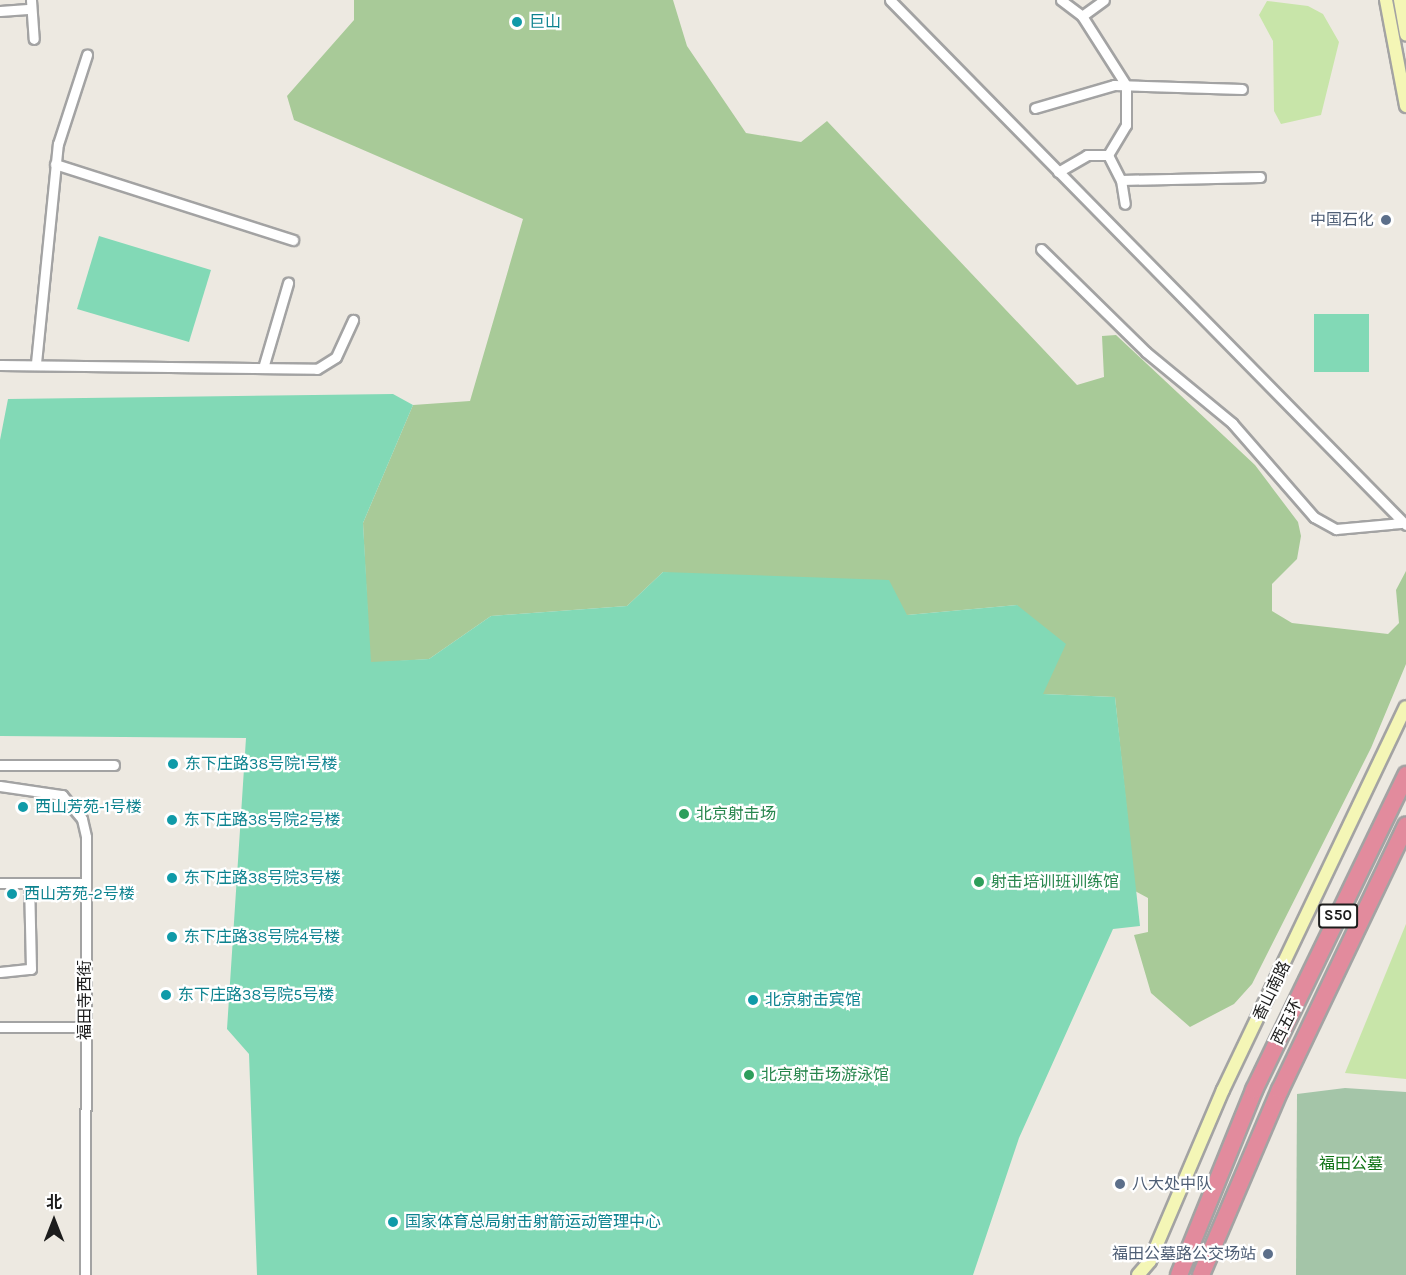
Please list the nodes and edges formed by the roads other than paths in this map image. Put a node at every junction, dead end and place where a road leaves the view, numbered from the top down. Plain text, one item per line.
1 (890, 0) edge
2 (1061, 0) edge
3 (1104, 0) edge
4 (1386, 0) edge
5 (1400, 0) edge
6 (31, 5) edge
7 (0, 11) edge
8 (1082, 16) junction
9 (1406, 34) edge
10 (34, 39) dead end
11 (87, 55) dead end
12 (1126, 85) junction
13 (1242, 89) dead end
14 (1406, 106) edge
15 (1035, 108) dead end
16 (1108, 155) junction
17 (55, 164) junction
18 (1058, 172) junction
19 (1260, 177) dead end
20 (1121, 180) junction
21 (1125, 204) dead end
22 (293, 240) dead end
23 (1041, 249) dead end
24 (288, 283) dead end
25 (353, 320) dead end
26 (36, 363) junction
27 (0, 365) edge
28 (263, 368) junction
29 (1404, 524) edge
30 (1406, 706) edge
31 (0, 765) edge
32 (114, 765) dead end
33 (1406, 775) edge
34 (0, 786) edge
35 (1406, 826) edge
36 (0, 883) edge
37 (29, 883) junction
38 (86, 884) junction
39 (0, 972) edge
40 (0, 1027) edge
41 (84, 1027) junction
42 (85, 1275) edge
43 (1138, 1275) edge
44 (1179, 1275) edge
45 (1201, 1275) edge

1 - 18 street
2 - 8 street
3 - 8 street
4 - 14 main road
5 - 9 main road
6 - 7 street
6 - 10 street
8 - 12 street
11 - 17 street
12 - 13 street
12 - 15 street
12 - 16 street
16 - 18 street
16 - 20 street
17 - 22 street
17 - 26 street
18 - 29 street
19 - 20 street
20 - 21 street
23 - 29 street
24 - 28 street
25 - 28 street
26 - 27 street
26 - 28 street
30 - 43 main road, 香山南路
31 - 32 street
33 - 44 highway, 西五环 / S50
34 - 38 street, 福田寺西街
35 - 45 highway, 西五环 / S50
36 - 37 street
37 - 38 street
37 - 39 street
38 - 41 street, 福田寺西街
40 - 41 street
41 - 42 street, 福田寺西街

